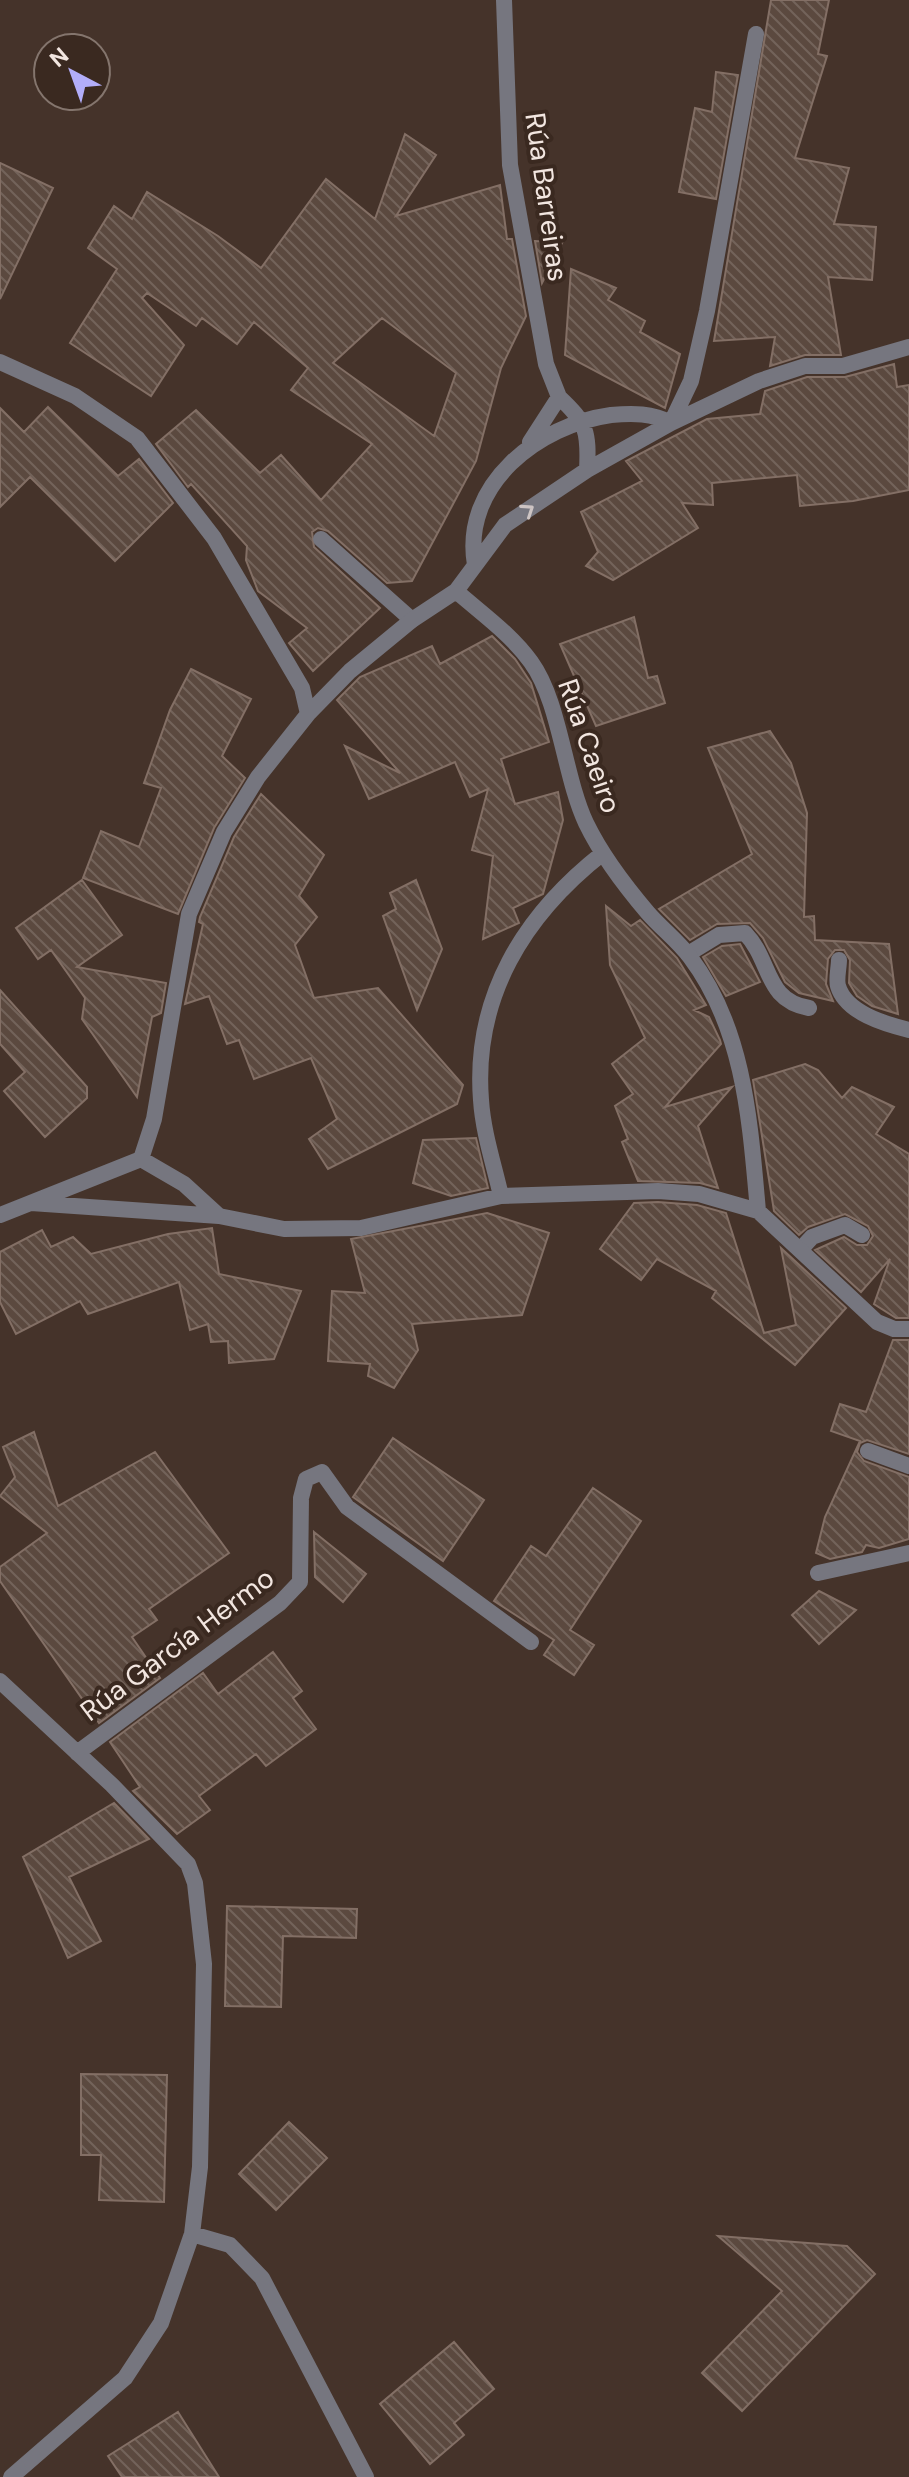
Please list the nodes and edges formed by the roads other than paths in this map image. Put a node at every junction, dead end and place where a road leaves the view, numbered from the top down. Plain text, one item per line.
1 (504, 0) edge
2 (756, 34) dead end
3 (909, 347) edge
4 (0, 362) edge
5 (559, 397) junction
6 (583, 419) junction
7 (671, 423) junction
8 (528, 445) junction
9 (587, 470) junction
10 (321, 539) dead end
11 (475, 565) junction
12 (456, 591) junction
13 (412, 620) junction
14 (308, 714) junction
15 (603, 853) junction
16 (688, 954) junction
17 (839, 960) dead end
18 (809, 1008) dead end
19 (909, 1030) edge
20 (141, 1159) junction
21 (501, 1196) junction
22 (31, 1203) junction
23 (758, 1211) junction
24 (0, 1215) edge
25 (219, 1216) junction
26 (862, 1235) dead end
27 (801, 1249) junction
28 (909, 1329) edge
29 (868, 1451) dead end
30 (909, 1466) edge
31 (909, 1553) edge
32 (818, 1573) dead end
33 (531, 1642) dead end
34 (0, 1681) edge
35 (77, 1753) junction
36 (192, 2234) junction
37 (11, 2477) edge
38 (366, 2477) edge

1 - 5 street, Rúa Barreiras
2 - 7 street
3 - 7 street
4 - 14 street
5 - 6 street, Rúa Barreiras
5 - 8 street
6 - 7 street
6 - 8 street
6 - 9 street
7 - 9 street
8 - 11 street
11 -> 9 street
10 - 13 street
11 - 12 street
12 - 13 street
12 - 15 street, Rúa Caeiro
13 - 14 street
14 - 20 street
15 - 16 street, Rúa Caeiro
15 - 21 street, Rúa Caeiro
16 - 18 street
16 - 23 street, Rúa Caeiro
17 - 19 street
20 - 22 street
20 - 25 street
21 - 23 street
21 - 25 street
22 - 24 street
22 - 25 street
23 - 27 street
26 - 27 street
27 - 28 street
29 - 30 street
31 - 32 street
33 - 35 street, Rúa García Hermo
34 - 35 street, Rúa García Hermo
35 - 36 street, Rúa García Hermo
36 - 37 street, Rúa García Hermo
36 - 38 street

